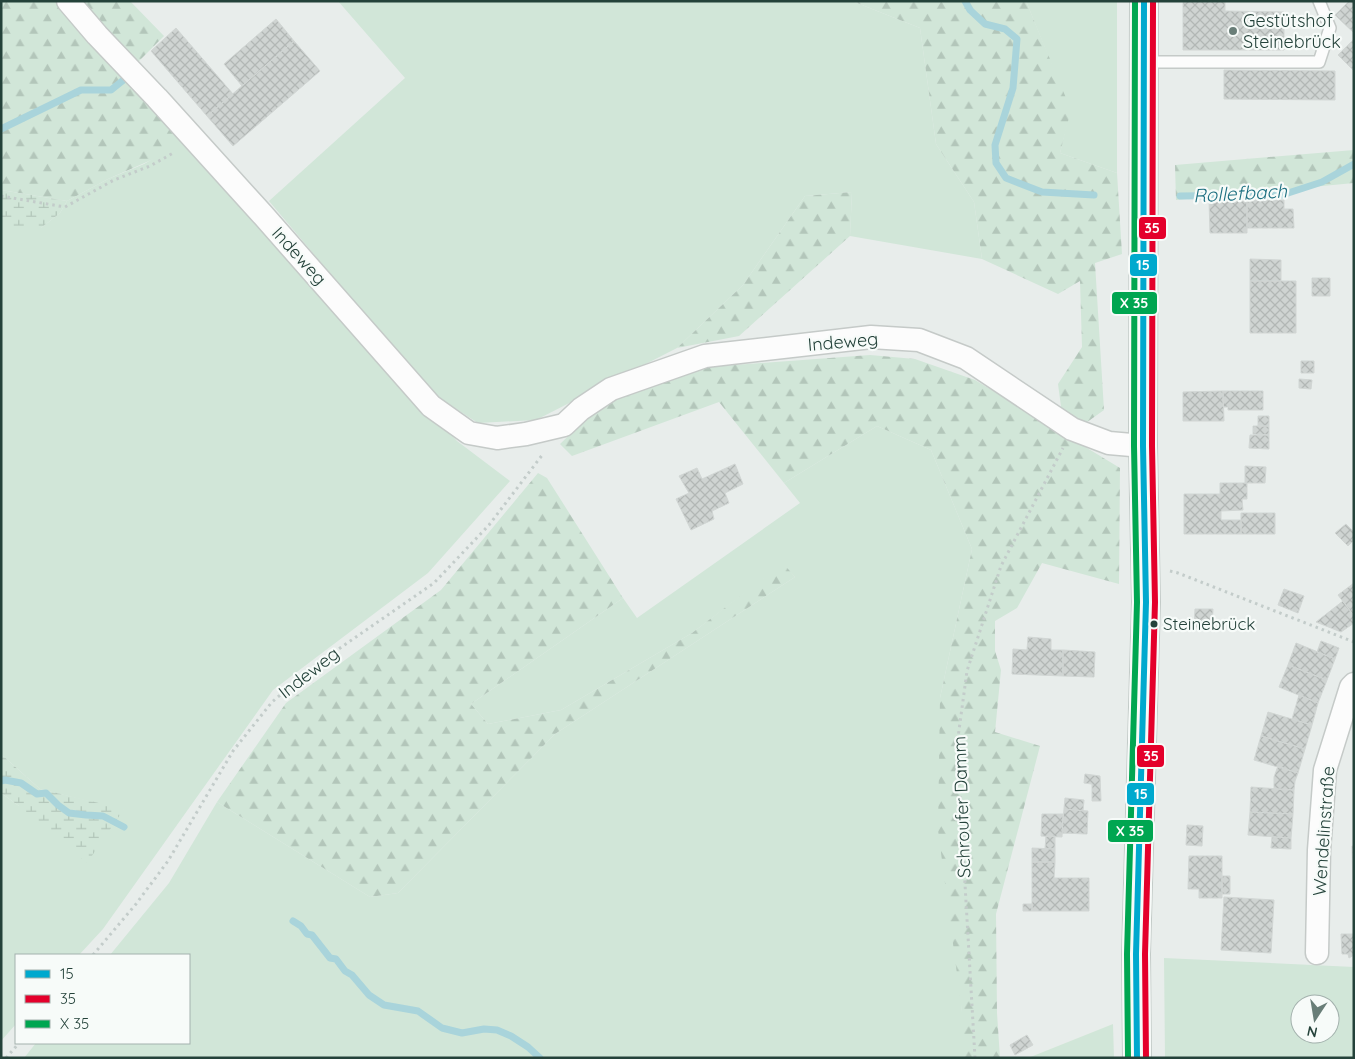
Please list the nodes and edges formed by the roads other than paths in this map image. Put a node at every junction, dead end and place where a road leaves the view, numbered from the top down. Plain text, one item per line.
1 (68, 1) edge
2 (1144, 1) edge
3 (1319, 1) edge
4 (1144, 62) junction
5 (1143, 446) junction
6 (1354, 684) edge
7 (1317, 952) dead end
8 (1137, 1058) edge

1 - 5 street, Indeweg
2 - 4 main road
3 - 4 lane
4 - 5 main road
5 - 8 main road
6 - 7 street, Wendelinstraße

